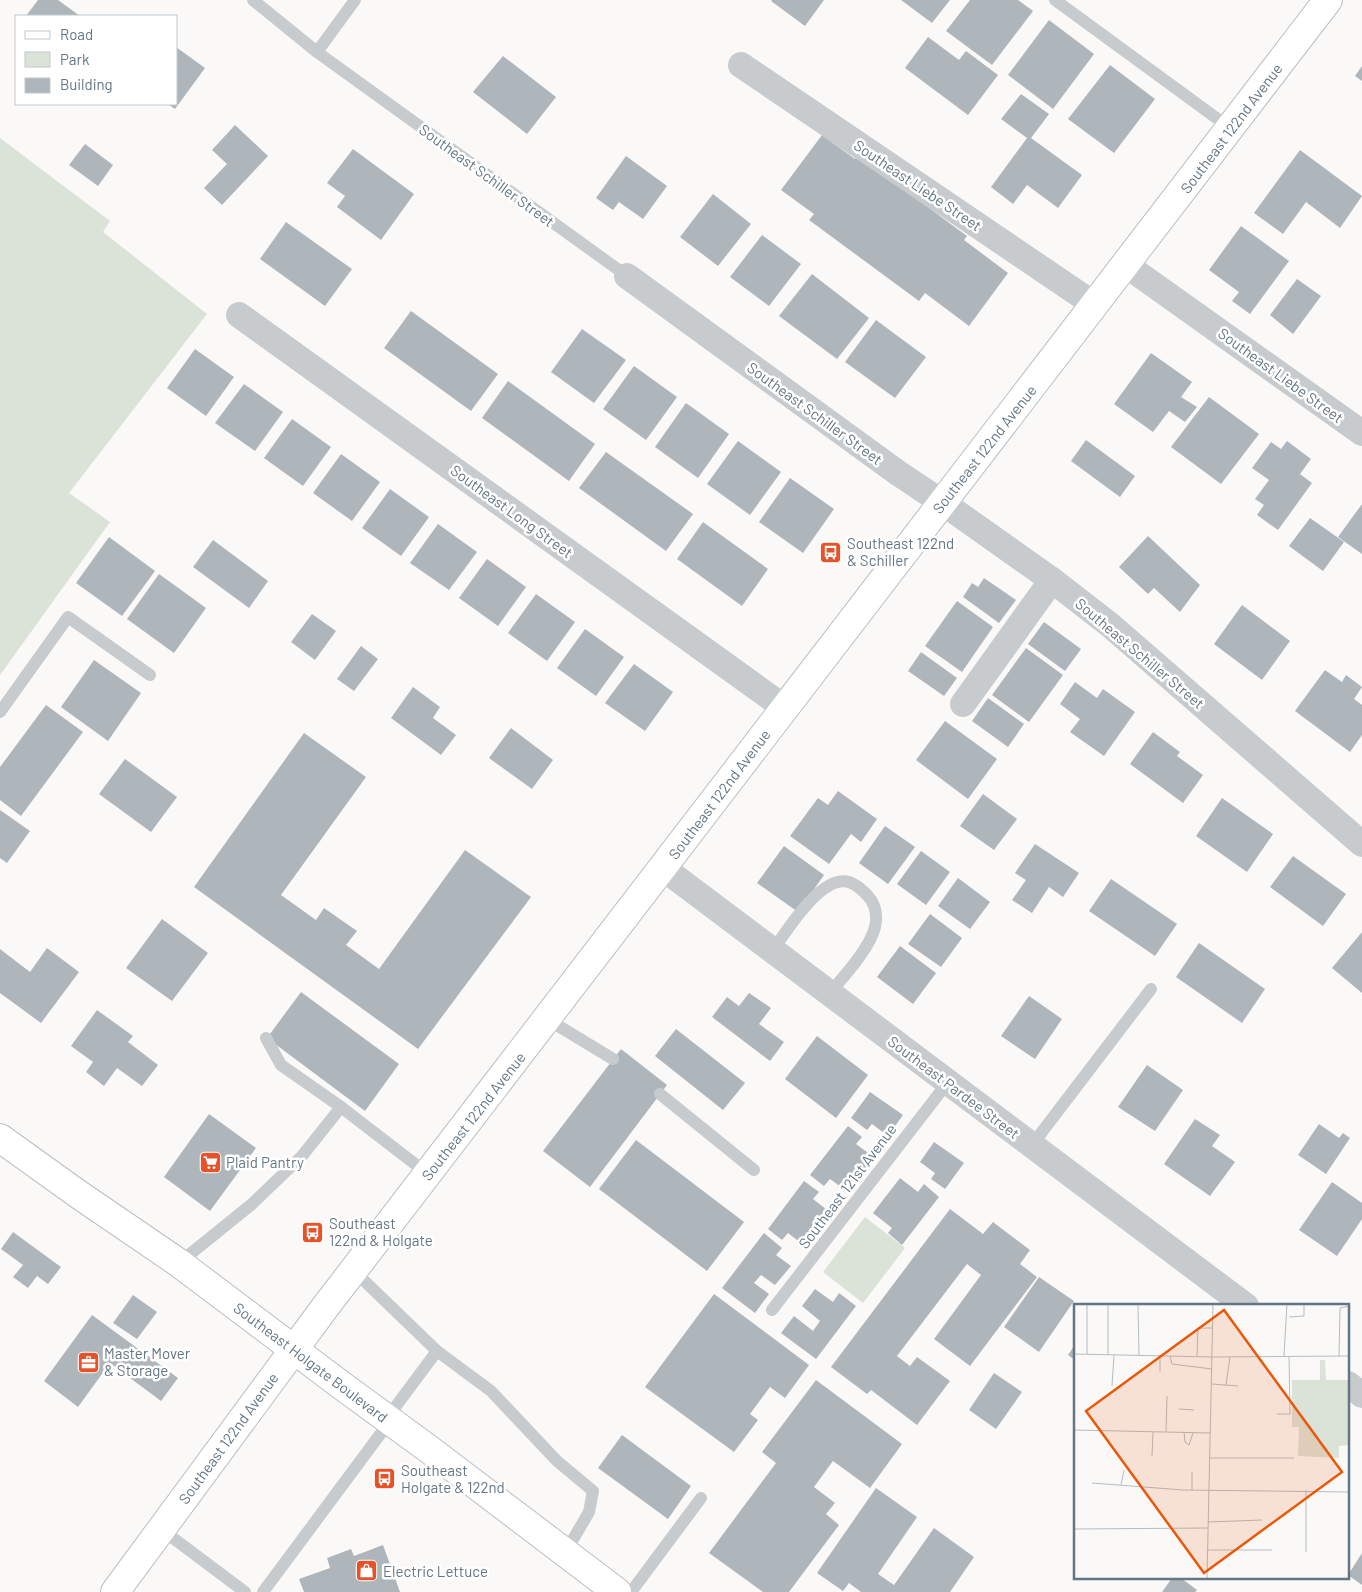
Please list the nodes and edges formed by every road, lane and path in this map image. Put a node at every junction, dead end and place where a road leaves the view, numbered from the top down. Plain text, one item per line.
1 (253, 0) edge
2 (355, 0) edge
3 (1055, 0) edge
4 (1328, 0) edge
5 (318, 52) junction
6 (741, 65) dead end
7 (1230, 128) junction
8 (1126, 265) junction
9 (627, 276) joint
10 (1095, 305) junction
11 (239, 315) dead end
12 (1362, 433) edge
13 (943, 503) junction
14 (1052, 580) junction
15 (150, 675) dead end
16 (963, 704) dead end
17 (785, 708) junction
18 (0, 712) edge
19 (1362, 844) edge
20 (663, 868) junction
21 (773, 950) junction
22 (1151, 989) dead end
23 (830, 993) junction
24 (548, 1019) junction
25 (266, 1038) dead end
26 (613, 1059) dead end
27 (948, 1082) junction
28 (660, 1094) dead end
29 (341, 1108) junction
30 (0, 1138) edge
31 (1032, 1144) junction
32 (754, 1170) dead end
33 (428, 1174) junction
34 (179, 1263) junction
35 (354, 1270) junction
36 (1243, 1304) edge
37 (772, 1310) dead end
38 (293, 1349) junction
39 (437, 1351) junction
40 (1350, 1386) edge
41 (1362, 1395) edge
42 (388, 1420) junction
43 (701, 1498) dead end
44 (161, 1529) junction
45 (565, 1553) junction
46 (115, 1592) edge
47 (245, 1592) edge
48 (263, 1592) edge
49 (617, 1592) edge
50 (631, 1592) edge

1 - 5 lane, Southeast Schiller Street
2 - 5 lane
3 - 7 lane
4 - 7 main road, Southeast 122nd Avenue
5 - 9 lane, Southeast Schiller Street
6 - 10 street, Southeast Liebe Street
7 - 8 main road, Southeast 122nd Avenue
8 - 10 main road, Southeast 122nd Avenue
8 - 12 street, Southeast Liebe Street
9 - 13 street, Southeast Schiller Street
10 - 13 main road, Southeast 122nd Avenue
11 - 17 street, Southeast Long Street
13 - 14 street, Southeast Schiller Street
13 - 17 main road, Southeast 122nd Avenue
14 - 16 street
14 - 19 street, Southeast Schiller Street
15 - 18 lane
17 - 20 main road, Southeast 122nd Avenue
20 - 21 street, Southeast Pardee Street
20 - 24 main road, Southeast 122nd Avenue
21 - 23 street, Southeast Pardee Street
21 - 23 lane
22 - 31 lane
23 - 27 street, Southeast Pardee Street
24 - 26 lane
24 - 33 main road, Southeast 122nd Avenue
25 - 29 lane
27 - 31 street, Southeast Pardee Street
27 - 37 lane, Southeast 121st Avenue
28 - 32 lane
29 - 33 lane
29 - 34 lane
30 - 34 main road, Southeast Holgate Boulevard
31 - 36 street, Southeast Pardee Street
33 - 35 main road, Southeast 122nd Avenue
34 - 38 main road, Southeast Holgate Boulevard
35 - 38 main road, Southeast 122nd Avenue
35 - 39 lane
38 - 42 main road, Southeast Holgate Boulevard
38 - 44 main road, Southeast 122nd Avenue
39 - 42 lane
39 - 45 lane
40 - 41 street
42 - 45 main road, Southeast Holgate Boulevard
42 - 48 lane
43 - 50 lane
44 - 46 main road, Southeast 122nd Avenue
44 - 47 lane
45 - 49 main road, Southeast Holgate Boulevard

